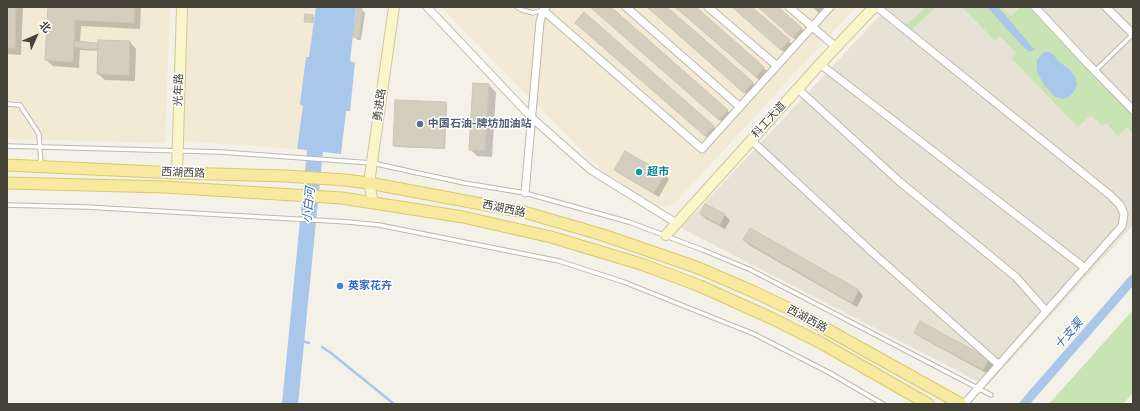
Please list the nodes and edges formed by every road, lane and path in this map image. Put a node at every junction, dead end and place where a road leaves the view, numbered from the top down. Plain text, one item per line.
1 (182, 7) edge
2 (394, 7) edge
3 (427, 7) edge
4 (517, 7) edge
5 (626, 7) edge
6 (708, 7) edge
7 (789, 7) edge
8 (830, 7) edge
9 (874, 7) edge
10 (877, 7) edge
11 (1035, 7) edge
12 (1106, 7) edge
13 (544, 8) edge
14 (812, 27) junction
15 (1133, 34) edge
16 (836, 47) junction
17 (820, 64) junction
18 (777, 66) junction
19 (1095, 71) junction
20 (798, 89) junction
21 (7, 104) edge
22 (740, 107) junction
23 (1133, 110) edge
24 (532, 118) junction
25 (751, 140) junction
26 (7, 146) edge
27 (40, 147) junction
28 (178, 151) junction
29 (372, 163) junction
30 (7, 166) edge
31 (41, 167) junction
32 (177, 173) junction
33 (7, 183) edge
34 (369, 183) junction
35 (525, 193) junction
36 (373, 203) junction
37 (7, 205) edge
38 (673, 221) dead end
39 (666, 235) junction
40 (1085, 268) junction
41 (1046, 311) junction
42 (999, 365) junction
43 (978, 388) junction
44 (991, 395) dead end
45 (884, 404) edge
46 (928, 404) edge
47 (962, 404) edge

1 - 28 street, 光年路
2 - 29 street, 勇进路
3 - 24 street
4 - 13 lane
5 - 22 street
6 - 18 street
7 - 14 street
8 - 14 street
9 - 16 street, 科工大道
10 - 40 street
11 - 19 street
12 - 15 street
13 - 22 street
13 - 24 street
14 - 16 street
14 - 18 street
15 - 19 lane
16 - 17 street, 科工大道
17 - 20 street, 科工大道
17 - 40 street
18 - 22 street
19 - 23 street
20 - 25 street, 科工大道
20 - 41 street
21 - 27 lane
24 - 35 street
24 - 38 street
25 - 39 street, 科工大道
25 - 42 street
26 - 27 lane
27 - 28 lane
27 - 31 lane
28 - 29 lane
28 - 32 street, 光年路
29 - 34 street, 勇进路
29 - 35 lane
30 - 31 main road, 西湖西路
31 - 32 main road, 西湖西路
32 - 34 main road, 西湖西路
33 - 36 main road, 西湖西路
34 - 36 street, 勇进路
34 - 47 main road, 西湖西路
35 - 39 lane
36 - 46 main road, 西湖西路
37 - 45 lane
39 - 43 lane
40 - 41 street
41 - 42 street
42 - 43 street
43 - 44 lane
43 - 47 street

